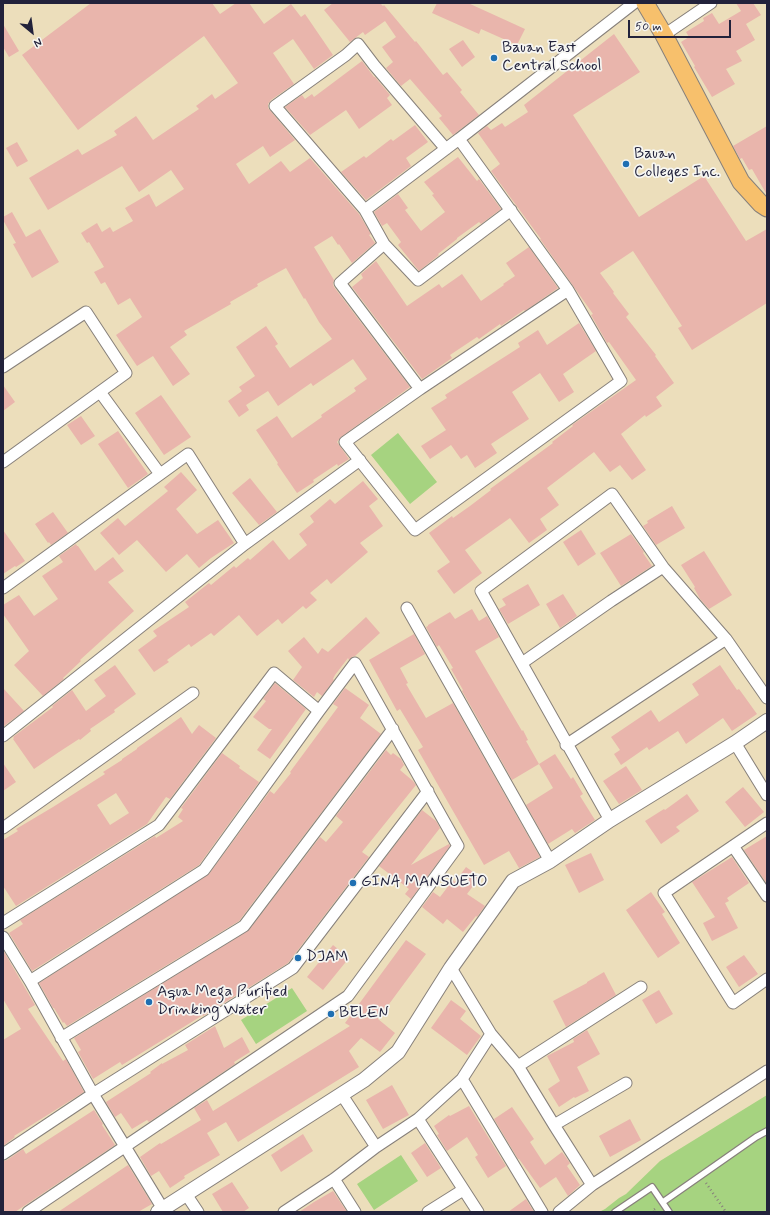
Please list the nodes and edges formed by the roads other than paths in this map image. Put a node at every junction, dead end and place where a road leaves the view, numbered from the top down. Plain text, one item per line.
1 (634, 3) edge
2 (646, 3) edge
3 (712, 3) edge
4 (664, 35) junction
5 (459, 138) junction
6 (446, 149) junction
7 (764, 206) edge
8 (365, 210) junction
9 (511, 210) junction
10 (384, 244) junction
11 (568, 290) junction
12 (3, 367) edge
13 (420, 389) junction
14 (100, 392) junction
15 (360, 460) junction
16 (3, 462) edge
17 (160, 474) junction
18 (245, 544) junction
19 (663, 568) junction
20 (3, 588) edge
21 (407, 608) dead end
22 (726, 639) junction
23 (522, 663) junction
24 (193, 693) dead end
25 (767, 698) edge
26 (319, 711) junction
27 (767, 721) edge
28 (393, 729) junction
29 (3, 736) edge
30 (735, 743) junction
31 (566, 745) junction
32 (428, 791) junction
33 (767, 796) edge
34 (610, 820) junction
35 (767, 823) edge
36 (3, 828) edge
37 (733, 846) junction
38 (550, 861) junction
39 (767, 896) edge
40 (3, 923) edge
41 (3, 937) edge
42 (451, 968) junction
43 (767, 979) edge
44 (30, 981) junction
45 (640, 987) dead end
46 (491, 1034) junction
47 (61, 1038) junction
48 (518, 1066) junction
49 (767, 1071) edge
50 (462, 1079) junction
51 (626, 1083) dead end
52 (93, 1094) junction
53 (342, 1095) junction
54 (418, 1119) junction
55 (554, 1126) junction
56 (767, 1131) edge
57 (125, 1146) junction
58 (376, 1147) junction
59 (3, 1154) edge
60 (334, 1179) junction
61 (592, 1185) junction
62 (463, 1190) junction
63 (186, 1194) junction
64 (663, 1202) junction
65 (160, 1210) edge
66 (28, 1212) edge
67 (198, 1212) edge
68 (284, 1212) edge
69 (355, 1212) edge
70 (428, 1212) edge
71 (478, 1212) edge
72 (542, 1212) edge
73 (559, 1212) edge
74 (615, 1212) edge
75 (669, 1212) edge

1 - 5 street
2 - 4 main road
3 - 4 street
4 - 7 main road
5 - 6 street
5 - 9 street
6 - 8 street
6 - 8 street
8 - 10 street
9 - 10 street
9 - 11 street
10 - 13 street
11 - 13 street
11 - 15 street
12 - 14 street
13 - 15 street
14 - 16 street
14 - 17 street
15 - 18 street
17 - 18 street
17 - 20 street
18 - 29 street
19 - 22 street
19 - 23 street
19 - 23 street
21 - 38 street
22 - 25 street
22 - 31 street
23 - 31 street
24 - 36 street
26 - 28 street
26 - 40 street
26 - 44 street
27 - 30 street
28 - 32 street
28 - 47 street
30 - 33 street
30 - 34 street
31 - 34 street
32 - 52 street
32 - 57 street
34 - 38 street
35 - 37 street
37 - 39 street
37 - 43 street
38 - 42 street
41 - 44 street
42 - 46 street
42 - 53 street
44 - 47 street
45 - 48 street
46 - 48 street
46 - 50 street
47 - 52 street
48 - 55 street
49 - 61 street
50 - 54 street
50 - 72 street
51 - 55 street
52 - 57 street
52 - 59 street
53 - 58 street
53 - 63 street
54 - 58 street
54 - 62 street
55 - 61 street
56 - 64 lane
57 - 65 street
57 - 66 street
58 - 60 street
60 - 68 street
60 - 69 street
61 - 73 street
62 - 70 street
62 - 71 street
63 - 65 street
63 - 67 street
64 - 74 lane
64 - 75 lane

